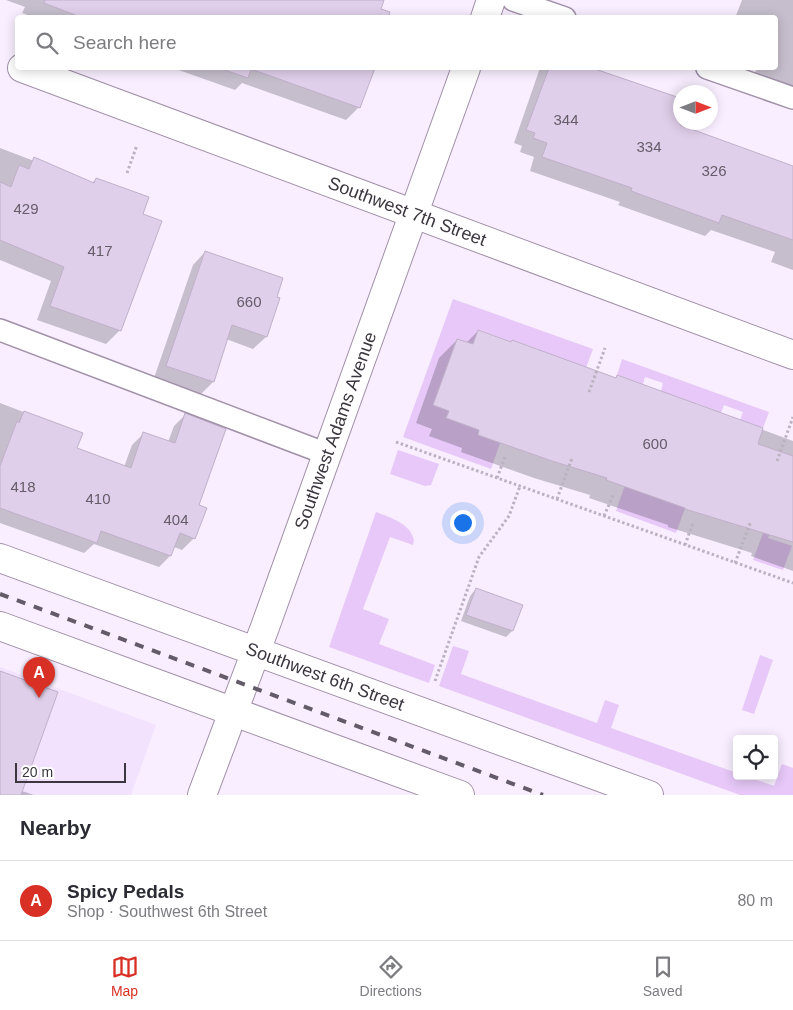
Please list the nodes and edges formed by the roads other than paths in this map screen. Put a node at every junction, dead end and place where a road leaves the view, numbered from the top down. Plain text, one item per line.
1 (491, 0) edge
2 (513, 0) edge
3 (486, 15) edge
4 (556, 15) edge
5 (0, 59) edge
6 (15, 65) edge
7 (27, 70) edge
8 (465, 70) edge
9 (713, 70) edge
10 (793, 98) edge
11 (414, 214) junction
12 (0, 330) edge
13 (793, 355) edge
14 (327, 454) junction
15 (0, 558) edge
16 (0, 626) edge
17 (256, 652) junction
18 (233, 711) junction
19 (202, 795) edge
20 (460, 795) edge
21 (649, 795) edge

1 - 3 street
2 - 4 lane
5 - 6 street
7 - 11 street, Southwest 7th Street
8 - 11 street, Southwest Adams Avenue
9 - 10 lane
11 - 13 street, Southwest 7th Street
11 - 14 street, Southwest Adams Avenue
12 - 14 lane
14 - 17 street, Southwest Adams Avenue
15 - 17 street, Southwest 6th Street
16 - 18 street
17 - 18 street, Southwest Adams Avenue
17 - 21 street, Southwest 6th Street
18 - 19 street, Southwest Adams Avenue
18 - 20 street

